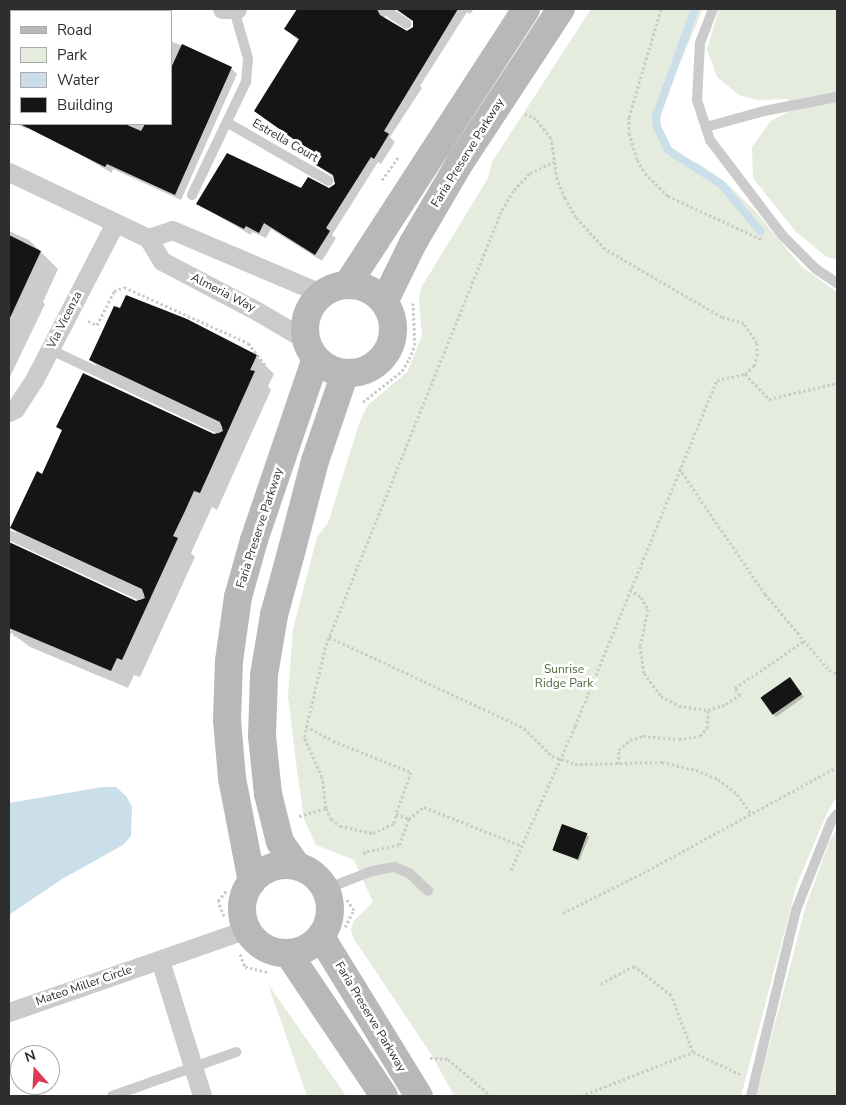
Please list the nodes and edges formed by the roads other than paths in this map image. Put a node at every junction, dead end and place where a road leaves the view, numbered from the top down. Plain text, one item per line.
1 (231, 9) edge
2 (384, 9) edge
3 (526, 9) edge
4 (561, 9) edge
5 (714, 9) edge
6 (407, 24) dead end
7 (837, 97) edge
8 (228, 122) junction
9 (706, 127) junction
10 (9, 172) edge
11 (329, 181) dead end
12 (192, 195) dead end
13 (115, 223) junction
14 (148, 238) junction
15 (837, 283) edge
16 (335, 289) junction
17 (384, 302) junction
18 (311, 349) junction
19 (49, 350) junction
20 (345, 372) junction
21 (9, 412) edge
22 (217, 428) dead end
23 (9, 534) edge
24 (139, 595) dead end
25 (837, 814) edge
26 (297, 866) junction
27 (252, 882) junction
28 (326, 889) junction
29 (428, 891) dead end
30 (247, 929) junction
31 (321, 936) junction
32 (288, 953) junction
33 (160, 960) junction
34 (9, 1012) edge
35 (236, 1052) dead end
36 (193, 1066) junction
37 (112, 1096) edge
38 (202, 1096) edge
39 (384, 1096) edge
40 (419, 1096) edge
41 (751, 1096) edge

1 - 8 lane
2 - 6 lane
3 - 16 street
4 - 17 street, Faria Preserve Parkway
5 - 9 lane
7 - 9 lane
8 - 11 lane, Estrella Court
8 - 12 lane
9 - 15 lane
10 - 13 street
13 - 14 street
13 - 19 street, Via Vicenza
14 - 16 street
14 - 18 street, Almeria Way
16 - 17 street
16 - 18 street
17 - 20 street
18 - 20 street
18 - 27 street, Faria Preserve Parkway
19 - 21 street, Via Vicenza
19 - 22 lane
20 - 26 street
23 - 24 lane
25 - 41 lane
26 - 27 street
26 - 28 street
27 - 30 street
28 - 29 lane
28 - 31 street
30 - 32 street
30 - 33 street, Mateo Miller Circle
31 - 32 street
31 - 40 street, Faria Preserve Parkway
32 - 39 street
33 - 34 street, Mateo Miller Circle
33 - 36 street
35 - 36 lane
36 - 37 lane
36 - 38 street

